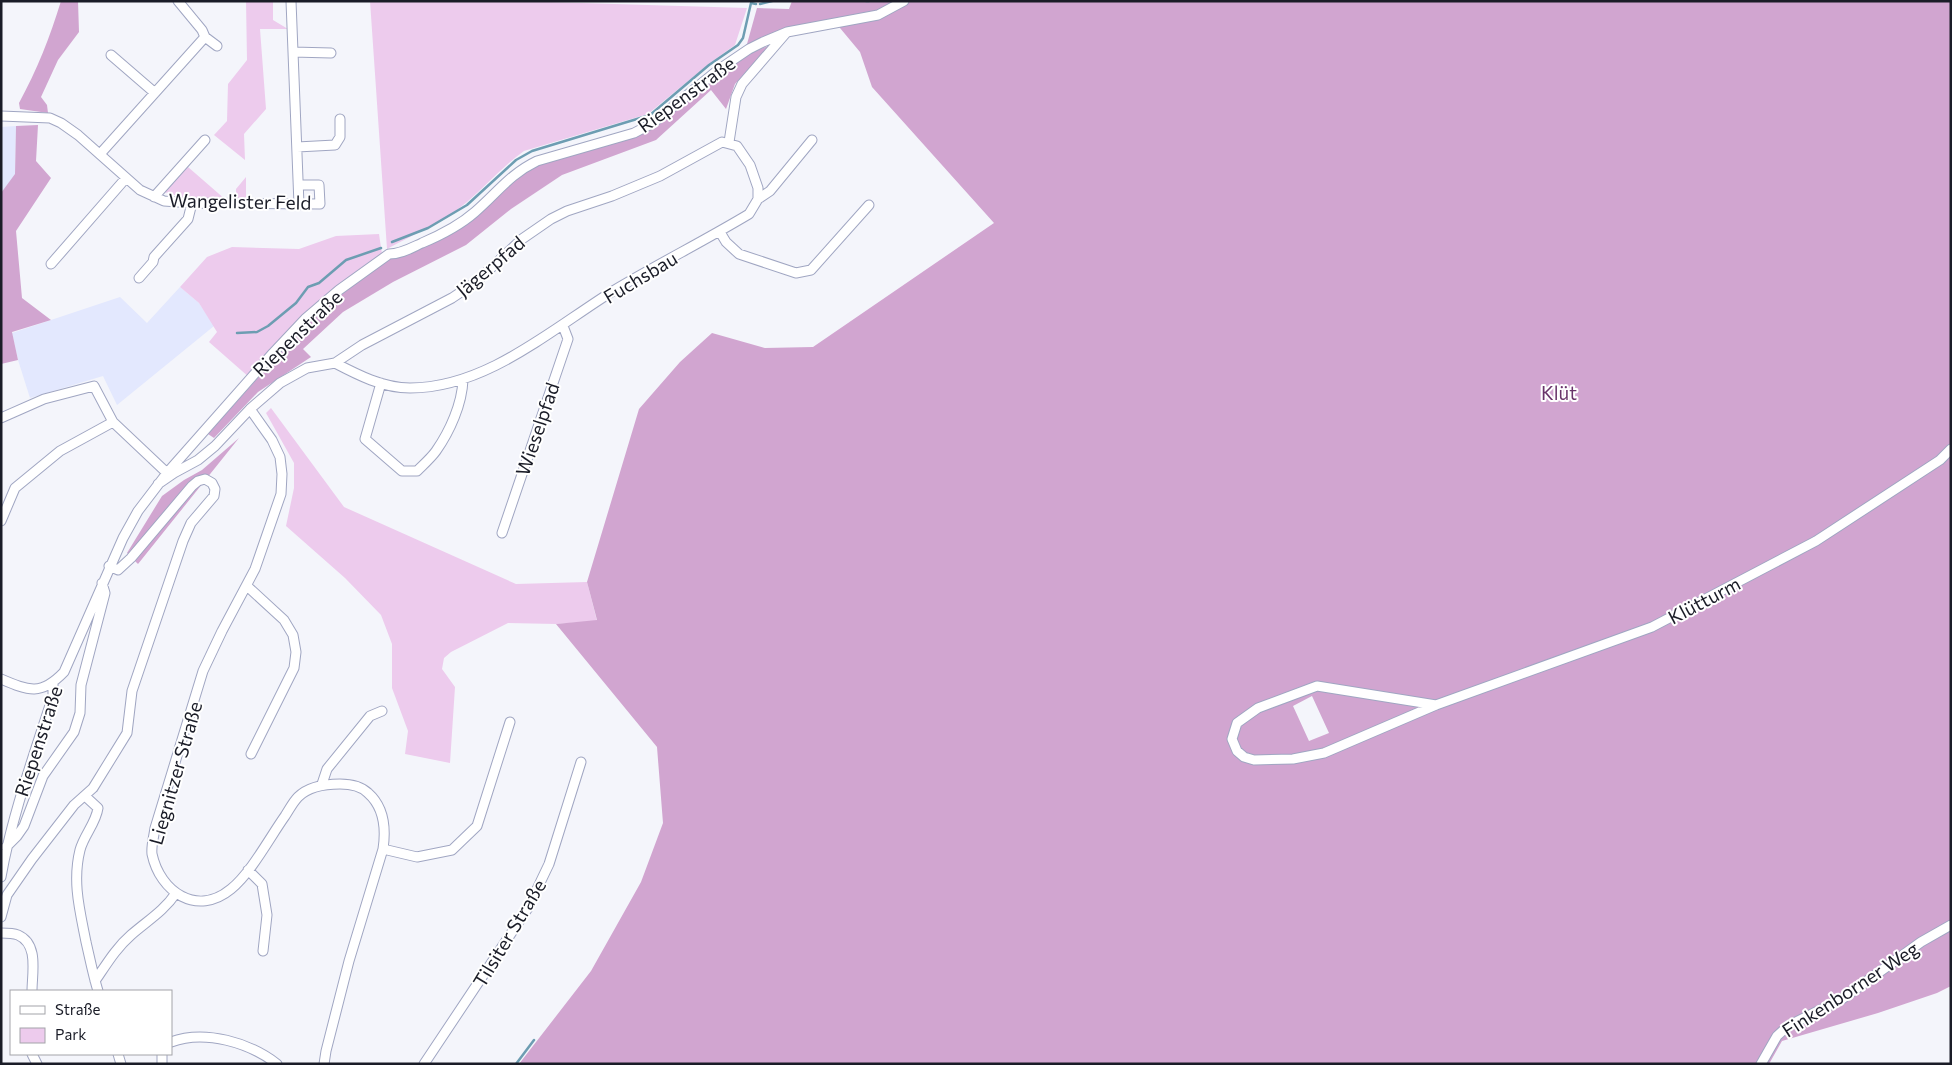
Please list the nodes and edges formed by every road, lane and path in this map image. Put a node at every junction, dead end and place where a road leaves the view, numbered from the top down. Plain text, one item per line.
1 (290, 1) edge
2 (904, 1) edge
3 (181, 2) edge
4 (787, 32) junction
5 (205, 37) junction
6 (217, 46) dead end
7 (293, 52) junction
8 (331, 53) dead end
9 (112, 55) dead end
10 (155, 93) junction
11 (1, 116) edge
12 (340, 118) dead end
13 (206, 140) dead end
14 (812, 140) dead end
15 (729, 142) junction
16 (297, 147) junction
17 (100, 154) junction
18 (126, 178) junction
19 (299, 185) junction
20 (154, 197) junction
21 (758, 199) junction
22 (192, 203) junction
23 (299, 204) junction
24 (869, 205) dead end
25 (720, 232) junction
26 (51, 264) dead end
27 (139, 278) dead end
28 (563, 326) junction
29 (335, 362) junction
30 (463, 380) junction
31 (381, 383) junction
32 (250, 409) junction
33 (1, 418) edge
34 (113, 422) junction
35 (197, 438) junction
36 (215, 446) junction
37 (1951, 449) edge
38 (167, 473) junction
39 (158, 484) junction
40 (1, 522) edge
41 (502, 533) dead end
42 (109, 566) junction
43 (102, 583) junction
44 (247, 586) junction
45 (1, 679) edge
46 (53, 684) junction
47 (1436, 706) junction
48 (382, 712) dead end
49 (510, 722) dead end
50 (251, 754) dead end
51 (581, 762) dead end
52 (322, 784) junction
53 (85, 796) junction
54 (6, 847) junction
55 (383, 849) junction
56 (248, 870) junction
57 (1, 877) edge
58 (176, 893) junction
59 (1, 917) edge
60 (1951, 925) edge
61 (1, 932) edge
62 (262, 951) dead end
63 (95, 981) junction
64 (32, 990) edge
65 (98, 990) edge
66 (172, 1042) edge
67 (277, 1064) edge
68 (324, 1064) edge
69 (424, 1064) edge
70 (1761, 1064) edge

1 - 7 street
2 - 4 street, Riepenstraße
3 - 5 street
4 - 15 street
4 - 35 street, Riepenstraße
5 - 6 street
5 - 10 street
7 - 8 street
7 - 16 street
9 - 10 street
10 - 17 street
11 - 17 street, Wangelister Feld
12 - 16 street
13 - 20 street
14 - 21 street, Fuchsbau
15 - 21 street
15 - 29 street, Jägerpfad
16 - 19 street
17 - 18 street, Wangelister Feld
18 - 20 street, Wangelister Feld
18 - 26 street
19 - 23 street
19 - 23 street, Wangelister Feld
20 - 22 street, Wangelister Feld
21 - 25 street, Fuchsbau
22 - 23 street, Wangelister Feld
22 - 27 street
24 - 25 street
25 - 28 street, Fuchsbau
28 - 30 street, Fuchsbau
28 - 41 street, Wieselpfad
29 - 31 street, Fuchsbau
29 - 32 street, Jägerpfad
30 - 31 street, Fuchsbau
30 - 31 street
32 - 36 street, Jägerpfad
32 - 44 street, Liegnitzer Straße
33 - 34 street
34 - 38 street
34 - 40 street
35 - 36 street
35 - 38 street, Riepenstraße
36 - 39 street, Jägerpfad
37 - 47 street, Klütturm
38 - 39 street, Riepenstraße
39 - 42 street, Riepenstraße
42 - 43 street, Riepenstraße
42 - 53 street
43 - 46 street, Riepenstraße
43 - 54 street, Riepenstraße
44 - 50 street
44 - 58 street, Liegnitzer Straße
45 - 46 street
46 - 54 street, Riepenstraße
47 - 47 street, Klütturm
48 - 52 street
49 - 55 street
51 - 69 street, Tilsiter Straße
52 - 55 street, Liegnitzer Straße
52 - 56 street, Liegnitzer Straße
53 - 59 street
53 - 63 street
54 - 57 street, Riepenstraße
55 - 68 street, Liegnitzer Straße
56 - 58 street, Liegnitzer Straße
56 - 62 street
58 - 63 street
60 - 70 street, Finkenborner Weg
61 - 64 street
63 - 65 street
66 - 67 street

